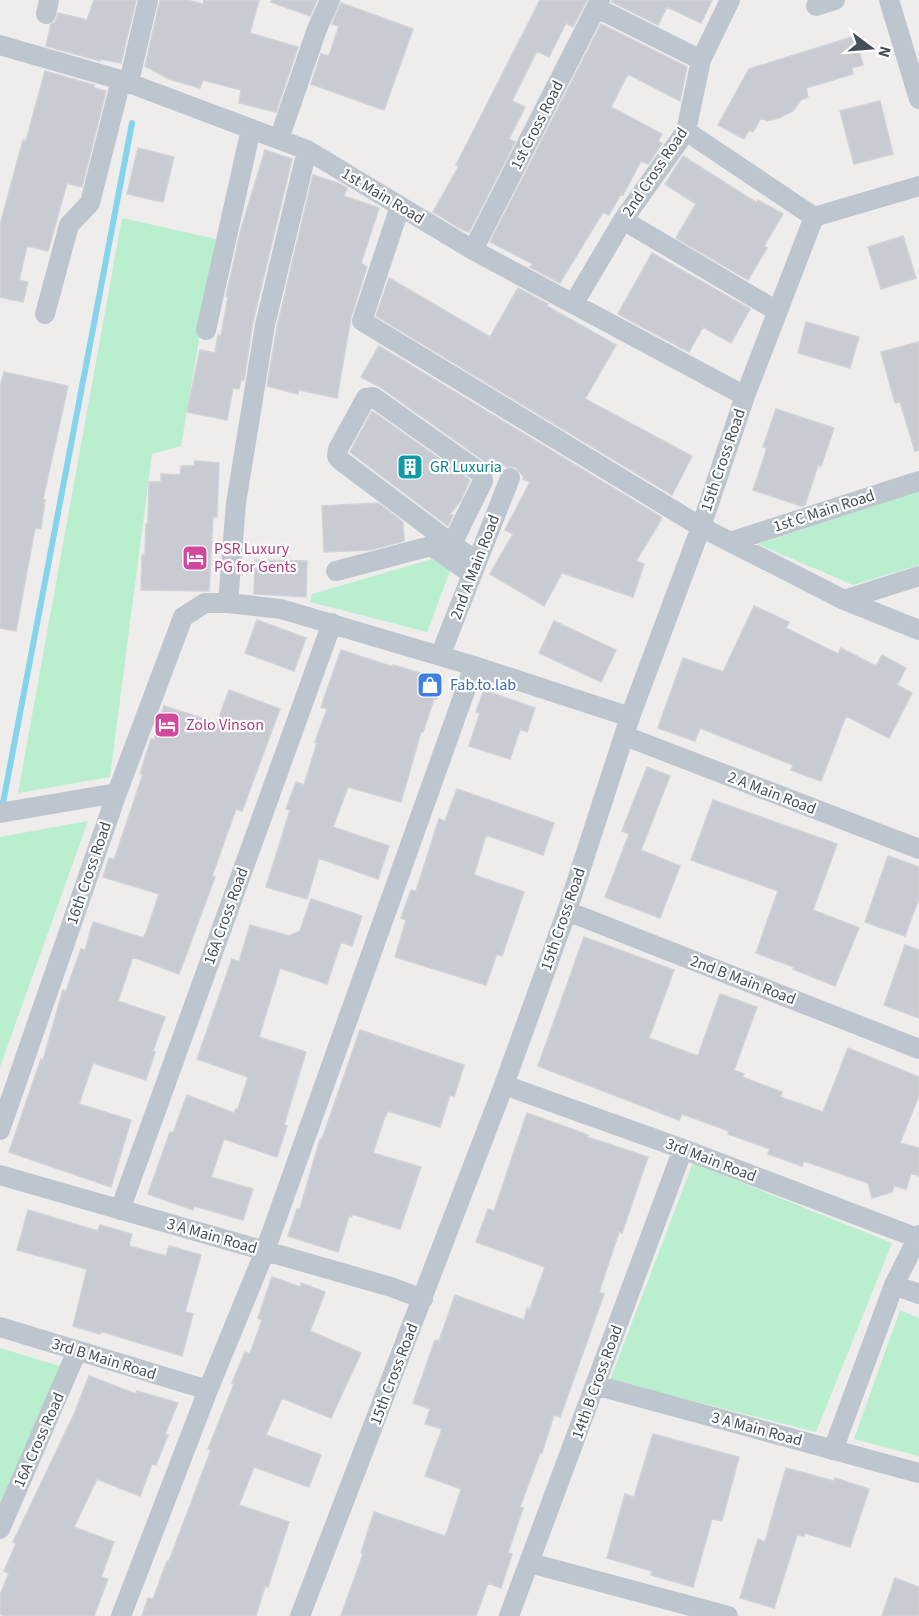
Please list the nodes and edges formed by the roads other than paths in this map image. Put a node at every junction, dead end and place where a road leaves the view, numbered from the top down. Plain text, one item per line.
1 (148, 0) edge
2 (330, 0) edge
3 (730, 0) edge
4 (889, 0) edge
5 (598, 4) edge
6 (0, 45) edge
7 (701, 60) junction
8 (125, 81) junction
9 (919, 99) edge
10 (251, 129) junction
11 (686, 131) junction
12 (279, 139) junction
13 (307, 150) junction
14 (919, 186) edge
15 (400, 206) junction
16 (814, 217) junction
17 (623, 220) junction
18 (473, 250) junction
19 (574, 303) junction
20 (777, 311) junction
21 (45, 314) dead end
22 (206, 330) dead end
23 (745, 396) junction
24 (510, 478) dead end
25 (919, 481) edge
26 (701, 527) junction
27 (730, 542) junction
28 (452, 544) junction
29 (475, 568) junction
30 (336, 572) dead end
31 (919, 576) edge
32 (844, 600) junction
33 (228, 603) junction
34 (332, 623) junction
35 (919, 630) edge
36 (440, 656) junction
37 (474, 666) junction
38 (630, 717) junction
39 (625, 736) junction
40 (117, 793) junction
41 (0, 813) edge
42 (919, 849) edge
43 (567, 911) junction
44 (919, 1049) edge
45 (504, 1085) junction
46 (0, 1130) edge
47 (683, 1149) junction
48 (0, 1175) edge
49 (120, 1210) junction
50 (918, 1237) edge
51 (265, 1251) junction
52 (894, 1284) junction
53 (919, 1294) edge
54 (423, 1299) junction
55 (0, 1327) edge
56 (78, 1351) junction
57 (596, 1385) junction
58 (208, 1390) junction
59 (833, 1450) junction
60 (919, 1473) edge
61 (0, 1529) edge
62 (530, 1563) junction
63 (121, 1616) edge
64 (300, 1616) edge
65 (509, 1616) edge
66 (728, 1616) edge

1 - 8 street
2 - 12 street
3 - 7 street, 2nd Cross Road
4 - 9 street
5 - 7 street
5 - 18 street, 1st Cross Road
6 - 8 street, 1st Main Road
7 - 11 street, 2nd Cross Road
8 - 10 street, 1st Main Road
8 - 21 street
10 - 12 street, 1st Main Road
10 - 22 street
11 - 16 street
11 - 17 street, 2nd Cross Road
12 - 13 street, 1st Main Road
13 - 15 street, 1st Main Road
13 - 33 street
14 - 16 street
15 - 18 street, 1st Main Road
15 - 26 street
16 - 20 street, 15th Cross Road
17 - 19 street, 2nd Cross Road
17 - 20 street
18 - 19 street, 1st Main Road
19 - 23 street, 1st Main Road
20 - 23 street, 15th Cross Road
23 - 26 street, 15th Cross Road
24 - 29 street, 2nd A Main Road
25 - 27 street, 1st C Main Road
26 - 27 street
26 - 38 street, 15th Cross Road
27 - 32 street
28 - 28 street
28 - 29 street
29 - 30 street
29 - 36 street, 2nd A Main Road
31 - 32 street
32 - 35 street
33 - 34 street
33 - 40 street, 16th Cross Road
34 - 36 street
34 - 49 street, 16A Cross Road
36 - 37 street
37 - 38 street
37 - 51 street
38 - 39 street, 15th Cross Road
39 - 42 street, 2 A Main Road
39 - 43 street, 15th Cross Road
40 - 41 street
40 - 46 street, 16th Cross Road
43 - 44 street, 2nd B Main Road
43 - 45 street, 15th Cross Road
45 - 47 street, 3rd Main Road
45 - 54 street, 15th Cross Road
47 - 50 street, 3rd Main Road
47 - 57 street, 14th B Cross Road
48 - 49 street, 3 A Main Road
49 - 51 street, 3 A Main Road
50 - 52 street
51 - 54 street, 3 A Main Road
51 - 58 street
52 - 53 street
52 - 59 street
54 - 64 street, 15th Cross Road
55 - 56 street, 3rd B Main Road
56 - 58 street, 3rd B Main Road
56 - 61 street, 16A Cross Road
57 - 59 street, 3 A Main Road
57 - 62 street, 14th B Cross Road
58 - 63 street
59 - 60 street, 3 A Main Road
62 - 65 street, 14th B Cross Road
62 - 66 street

